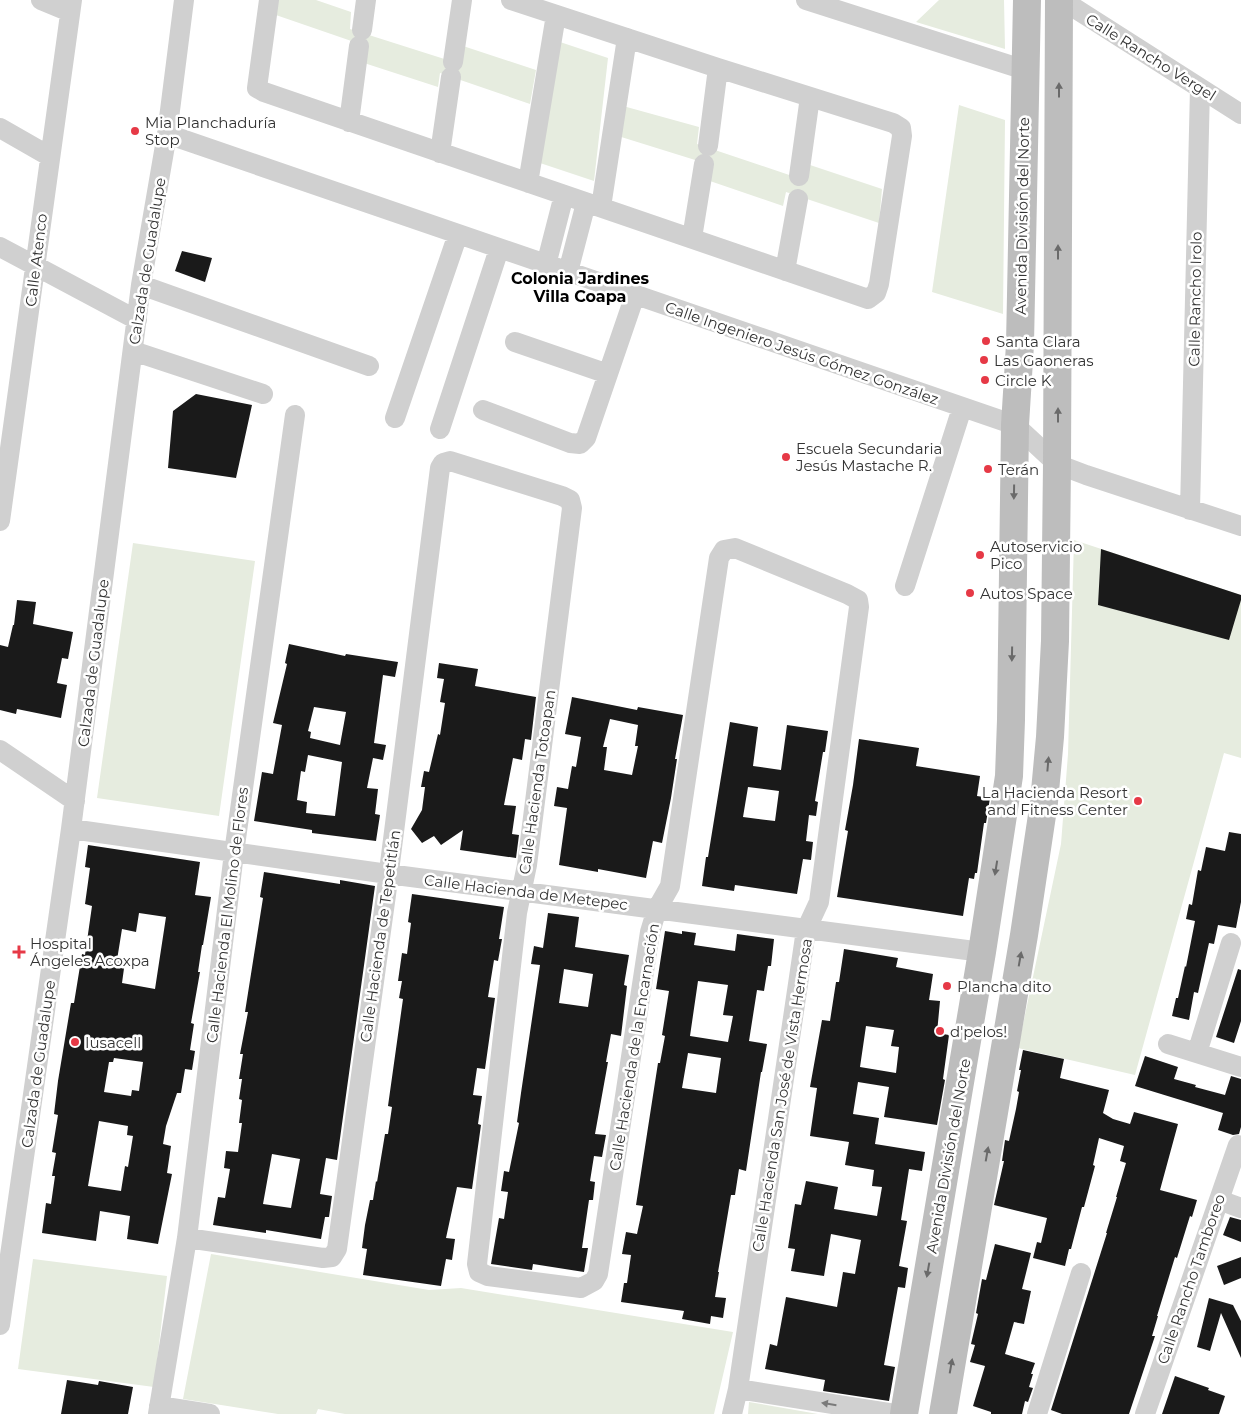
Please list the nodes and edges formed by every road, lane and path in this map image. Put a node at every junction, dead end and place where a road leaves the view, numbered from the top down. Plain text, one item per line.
1 (41, 0) edge
2 (184, 0) edge
3 (269, 0) edge
4 (366, 0) edge
5 (462, 0) edge
6 (511, 0) edge
7 (806, 0) edge
8 (1027, 0) edge
9 (1060, 0) edge
10 (71, 6) edge
11 (556, 15) junction
12 (627, 38) junction
13 (718, 68) junction
14 (1025, 70) junction
15 (1200, 88) junction
16 (810, 97) junction
17 (1241, 114) edge
18 (349, 122) junction
19 (0, 128) edge
20 (167, 134) junction
21 (440, 153) junction
22 (49, 156) junction
23 (799, 176) dead end
24 (528, 183) junction
25 (564, 195) junction
26 (798, 199) dead end
27 (594, 205) junction
28 (458, 234) junction
29 (692, 238) junction
30 (0, 247) edge
31 (499, 249) junction
32 (546, 265) junction
33 (36, 266) junction
34 (786, 271) junction
35 (568, 272) junction
36 (142, 285) junction
37 (634, 295) junction
38 (137, 320) junction
39 (515, 342) dead end
40 (133, 351) junction
41 (369, 366) dead end
42 (608, 374) junction
43 (263, 394) dead end
44 (962, 408) junction
45 (483, 410) dead end
46 (295, 415) dead end
47 (395, 418) dead end
48 (7, 419) edge
49 (1015, 425) junction
50 (440, 429) dead end
51 (1057, 464) junction
52 (440, 468) joint
53 (1190, 510) junction
54 (0, 520) edge
55 (1241, 526) edge
56 (724, 550) joint
57 (905, 586) dead end
58 (0, 750) edge
59 (1006, 795) junction
60 (75, 801) junction
61 (1044, 802) junction
62 (71, 829) junction
63 (1001, 834) junction
64 (1039, 836) junction
65 (234, 853) junction
66 (388, 874) junction
67 (521, 891) junction
68 (657, 909) junction
69 (806, 930) junction
70 (1231, 943) dead end
71 (982, 952) junction
72 (1168, 1044) dead end
73 (1196, 1053) junction
74 (1241, 1067) edge
75 (1238, 1149) edge
76 (943, 1186) junction
77 (980, 1192) junction
78 (1219, 1200) junction
79 (1241, 1208) edge
80 (936, 1223) junction
81 (974, 1229) junction
82 (187, 1238) junction
83 (1081, 1273) dead end
84 (594, 1281) joint
85 (0, 1325) edge
86 (738, 1389) junction
87 (158, 1410) edge
88 (210, 1414) edge
89 (732, 1414) edge
90 (895, 1414) edge
91 (904, 1414) edge
92 (943, 1414) edge
93 (1036, 1414) edge
94 (1145, 1414) edge

1 - 10 street
2 - 20 street, Calzada de Guadalupe
3 - 18 street
4 - 18 street
5 - 21 street
6 - 11 street
7 - 14 street
8 - 14 main road, Avenida División del Norte
9 - 15 street, Calle Rancho Vergel
51 -> 9 main road
10 - 22 street, Calle Atenco
11 - 12 street
11 - 24 street
12 - 13 street
12 - 27 street
13 - 16 street
13 - 29 street
14 - 49 main road, Avenida División del Norte
15 - 17 street, Calle Rancho Vergel
15 - 53 street, Calle Rancho Irolo
16 - 23 street
16 - 34 street
18 - 21 street
19 - 22 street
20 - 28 street, Calle Ingeniero Jesús Gómez González
20 - 36 street, Calzada de Guadalupe
21 - 24 street
22 - 33 street, Calle Atenco
24 - 25 street
25 - 27 street
25 - 32 street
26 - 34 street
27 - 29 street
27 - 35 street
28 - 31 street, Calle Ingeniero Jesús Gómez González
28 - 47 street
29 - 34 street
30 - 33 street
31 - 32 street, Calle Ingeniero Jesús Gómez González
31 - 50 street
32 - 35 street, Calle Ingeniero Jesús Gómez González
33 - 38 street
33 - 48 street, Calle Atenco
35 - 37 street, Calle Ingeniero Jesús Gómez González
36 - 38 street, Calzada de Guadalupe
36 - 41 street
37 - 42 street
37 - 44 street, Calle Ingeniero Jesús Gómez González
38 - 40 street, Calzada de Guadalupe
39 - 42 street
40 - 43 street
40 - 60 street, Calzada de Guadalupe
42 - 45 street
44 - 49 street, Calle Ingeniero Jesús Gómez González
44 - 57 street
46 - 65 street, Calle Hacienda El Molino de Flores
48 - 54 street, Calle Atenco
49 - 51 street, Calle Ingeniero Jesús Gómez González
49 -> 59 main road, Avenida División del Norte
51 - 53 street
61 -> 51 main road
52 - 66 street, Calle Hacienda de Tepetitlán
52 - 67 street, Calle Hacienda Totoapan
53 - 55 street
56 - 68 street, Calle Hacienda de la Encarnación
56 - 69 street, Calle Hacienda San José de Vista Hermosa
58 - 60 street
59 - 61 main road
59 - 63 main road, Avenida División del Norte
60 - 62 street, Calzada de Guadalupe
61 - 64 main road
62 - 65 street, Calle Hacienda de Metepec
62 - 85 street, Calzada de Guadalupe
63 - 64 main road
63 -> 71 main road, Avenida División del Norte
77 -> 64 main road
65 - 66 street, Calle Hacienda de Metepec
65 - 82 street, Calle Hacienda El Molino de Flores
66 - 67 street, Calle Hacienda de Metepec
66 - 82 street, Calle Hacienda de Tepetitlán
67 - 68 street, Calle Hacienda de Metepec
67 - 84 street, Calle Hacienda Totoapan
68 - 69 street, Calle Hacienda de Metepec
68 - 84 street, Calle Hacienda de la Encarnación
69 - 71 street, Calle Hacienda de Metepec
69 - 86 street, Calle Hacienda San José de Vista Hermosa
70 - 73 street
71 - 76 main road, Avenida División del Norte
72 - 73 street
73 - 74 street
75 - 78 street, Calle Rancho Tamboreo
76 - 77 main road
76 - 80 main road, Avenida División del Norte
77 - 81 main road
78 - 79 street
78 - 94 street, Calle Rancho Tamboreo
80 - 81 main road
80 -> 91 main road, Avenida División del Norte
92 -> 81 main road
82 - 87 street, Calle Hacienda El Molino de Flores
83 - 93 street
86 - 89 street, Calle Hacienda San José de Vista Hermosa
90 -> 86 street
87 - 88 street

